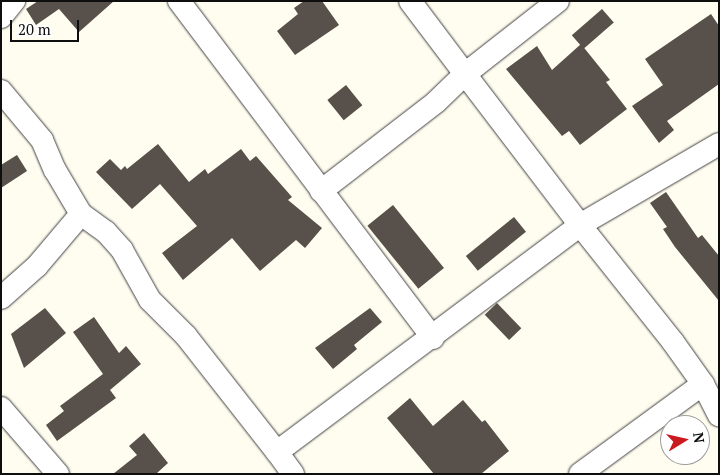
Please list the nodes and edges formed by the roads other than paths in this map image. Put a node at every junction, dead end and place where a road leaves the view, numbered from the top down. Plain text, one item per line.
1 (14, 1) edge
2 (179, 1) edge
3 (410, 1) edge
4 (558, 1) edge
5 (1, 16) edge
6 (465, 74) junction
7 (1, 91) edge
8 (719, 144) edge
9 (321, 191) junction
10 (81, 214) junction
11 (580, 226) junction
12 (1, 298) edge
13 (433, 338) junction
14 (703, 384) junction
15 (1, 408) edge
16 (719, 415) edge
17 (277, 452) junction
18 (58, 474) edge
19 (293, 474) edge
20 (580, 474) edge

1 - 5 street
2 - 9 street
3 - 6 street
4 - 6 street
6 - 9 street
6 - 11 street
7 - 10 street
8 - 11 street
9 - 13 street
10 - 12 street
10 - 17 street
11 - 13 street
11 - 14 street
13 - 17 street
14 - 16 street
14 - 20 street
15 - 18 street
17 - 19 street

